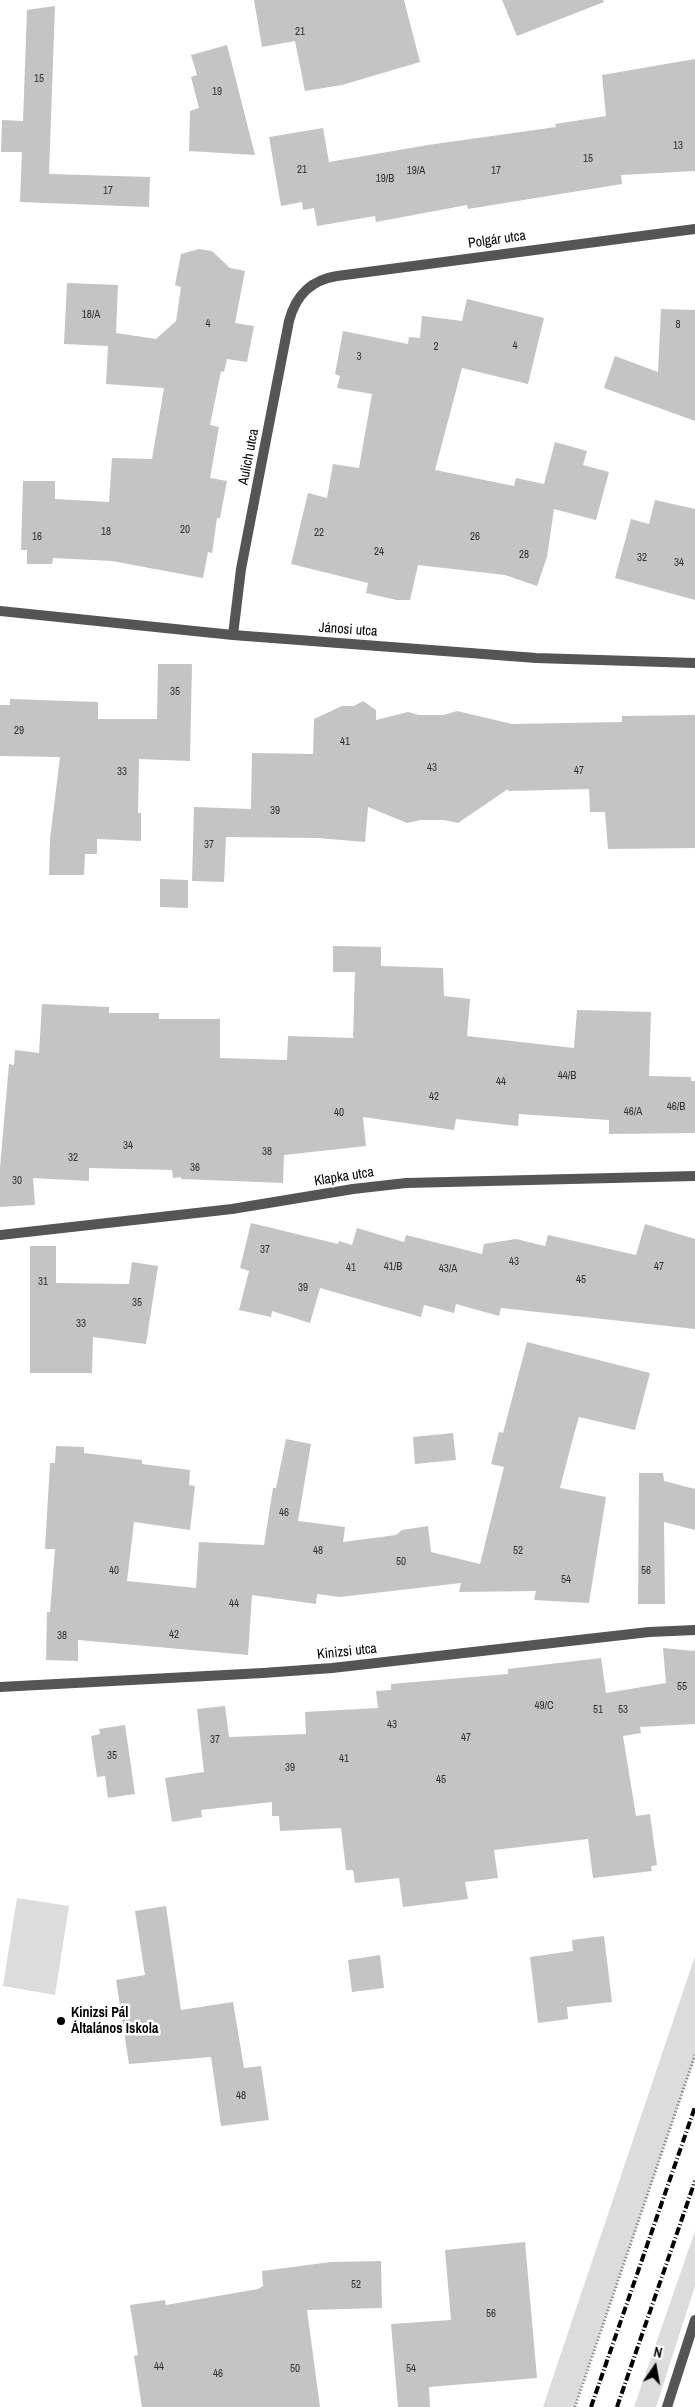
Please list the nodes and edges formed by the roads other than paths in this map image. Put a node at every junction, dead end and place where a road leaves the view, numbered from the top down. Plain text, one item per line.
1 (695, 229) edge
2 (306, 288) joint
3 (0, 611) edge
4 (233, 635) junction
5 (695, 663) edge
6 (695, 1176) edge
7 (0, 1236) edge
8 (695, 1630) edge
9 (0, 1687) edge
10 (695, 2320) edge
11 (667, 2407) edge

1 - 2 street, Polgár utca
2 - 4 street, Aulich utca
3 - 4 street, Jánosi utca
4 - 5 street, Jánosi utca
6 - 7 street, Klapka utca
8 - 9 street, Kinizsi utca
10 - 11 street

